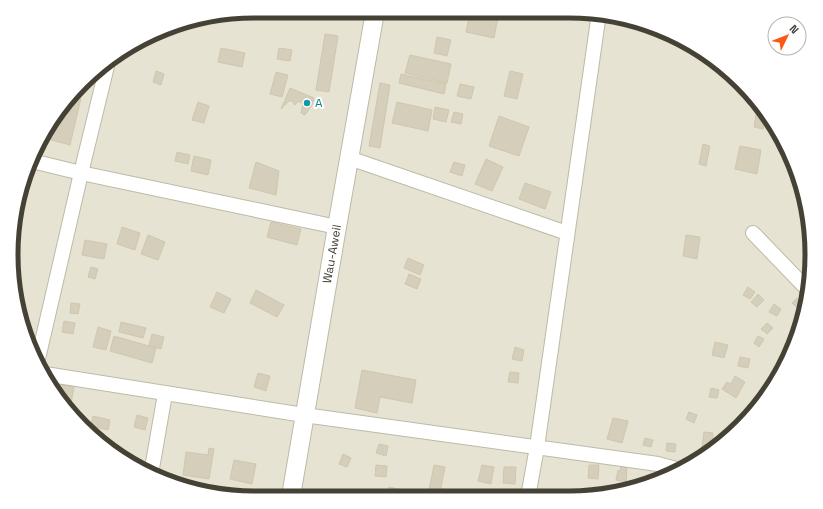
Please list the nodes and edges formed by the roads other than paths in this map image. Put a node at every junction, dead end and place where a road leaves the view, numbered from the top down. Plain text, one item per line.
1 (374, 18) edge
2 (598, 20) edge
3 (106, 71) edge
4 (349, 158) junction
5 (37, 162) edge
6 (81, 173) junction
7 (337, 227) junction
8 (567, 233) junction
9 (753, 234) dead end
10 (803, 285) edge
11 (39, 353) edge
12 (51, 375) edge
13 (165, 394) junction
14 (304, 415) junction
15 (537, 447) junction
16 (152, 468) edge
17 (671, 468) edge
18 (292, 491) edge
19 (529, 491) edge

1 - 4 street, Wau-Aweil
2 - 8 street
3 - 6 street
4 - 7 street, Wau-Aweil
4 - 8 street
5 - 6 street
6 - 7 street
6 - 11 street
7 - 14 street, Wau-Aweil
8 - 15 street
9 - 10 street
12 - 13 street
13 - 14 street
13 - 16 street
14 - 15 street
14 - 18 street, Wau-Aweil
15 - 17 street
15 - 19 street

